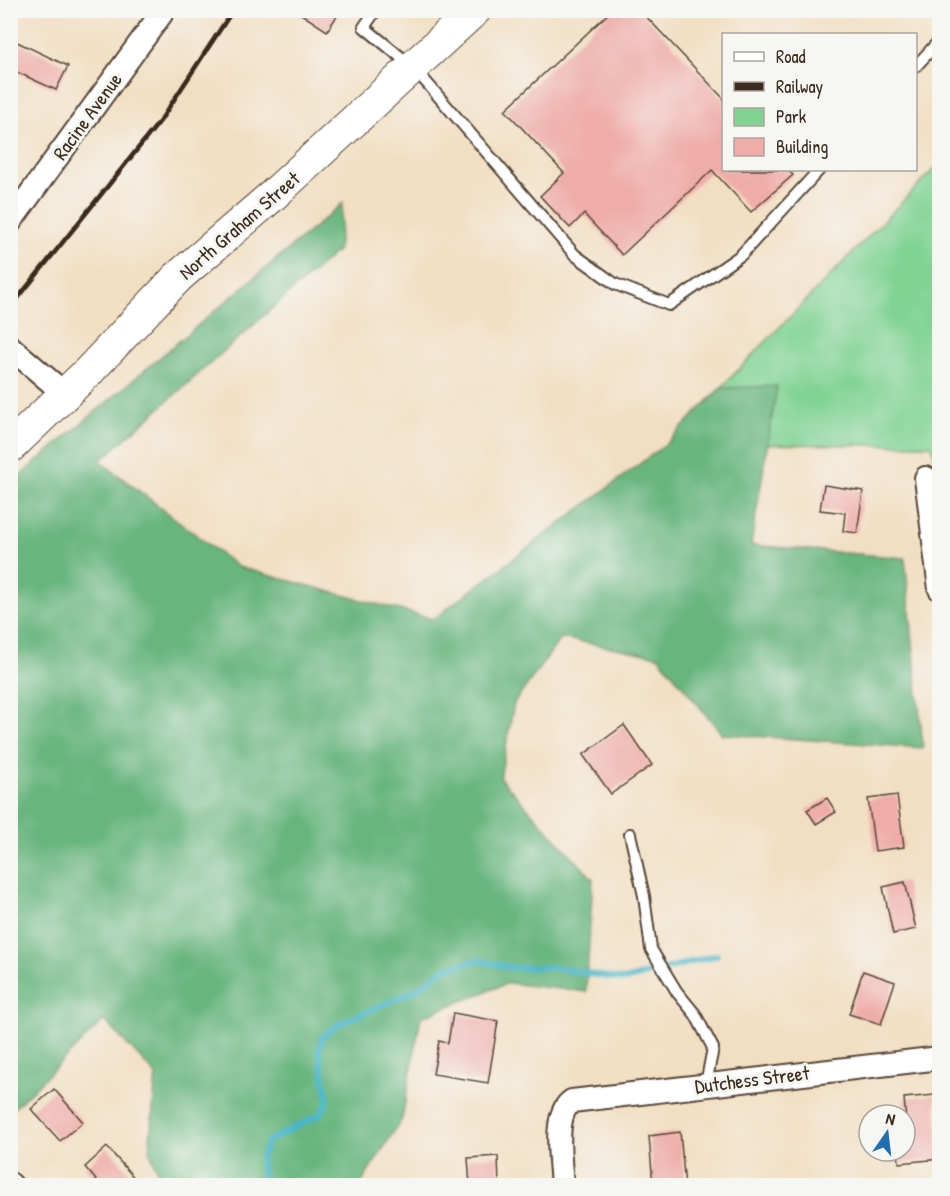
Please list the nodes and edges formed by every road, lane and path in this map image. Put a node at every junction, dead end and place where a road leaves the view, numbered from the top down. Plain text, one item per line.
1 (164, 10) edge
2 (376, 10) edge
3 (475, 10) edge
4 (939, 40) edge
5 (917, 64) edge
6 (414, 68) junction
7 (818, 171) edge
8 (10, 222) edge
9 (10, 347) edge
10 (65, 394) junction
11 (10, 447) edge
12 (926, 478) dead end
13 (939, 589) edge
14 (630, 834) dead end
15 (939, 1058) edge
16 (706, 1084) junction
17 (562, 1185) edge

1 - 8 street, Racine Avenue
2 - 6 lane
3 - 6 main road, North Graham Street
4 - 5 lane
6 - 7 lane
6 - 10 main road, North Graham Street
9 - 10 street
10 - 11 main road, North Graham Street
12 - 13 street
14 - 16 lane
15 - 16 street, Dutchess Street
16 - 17 street, Dutchess Street

